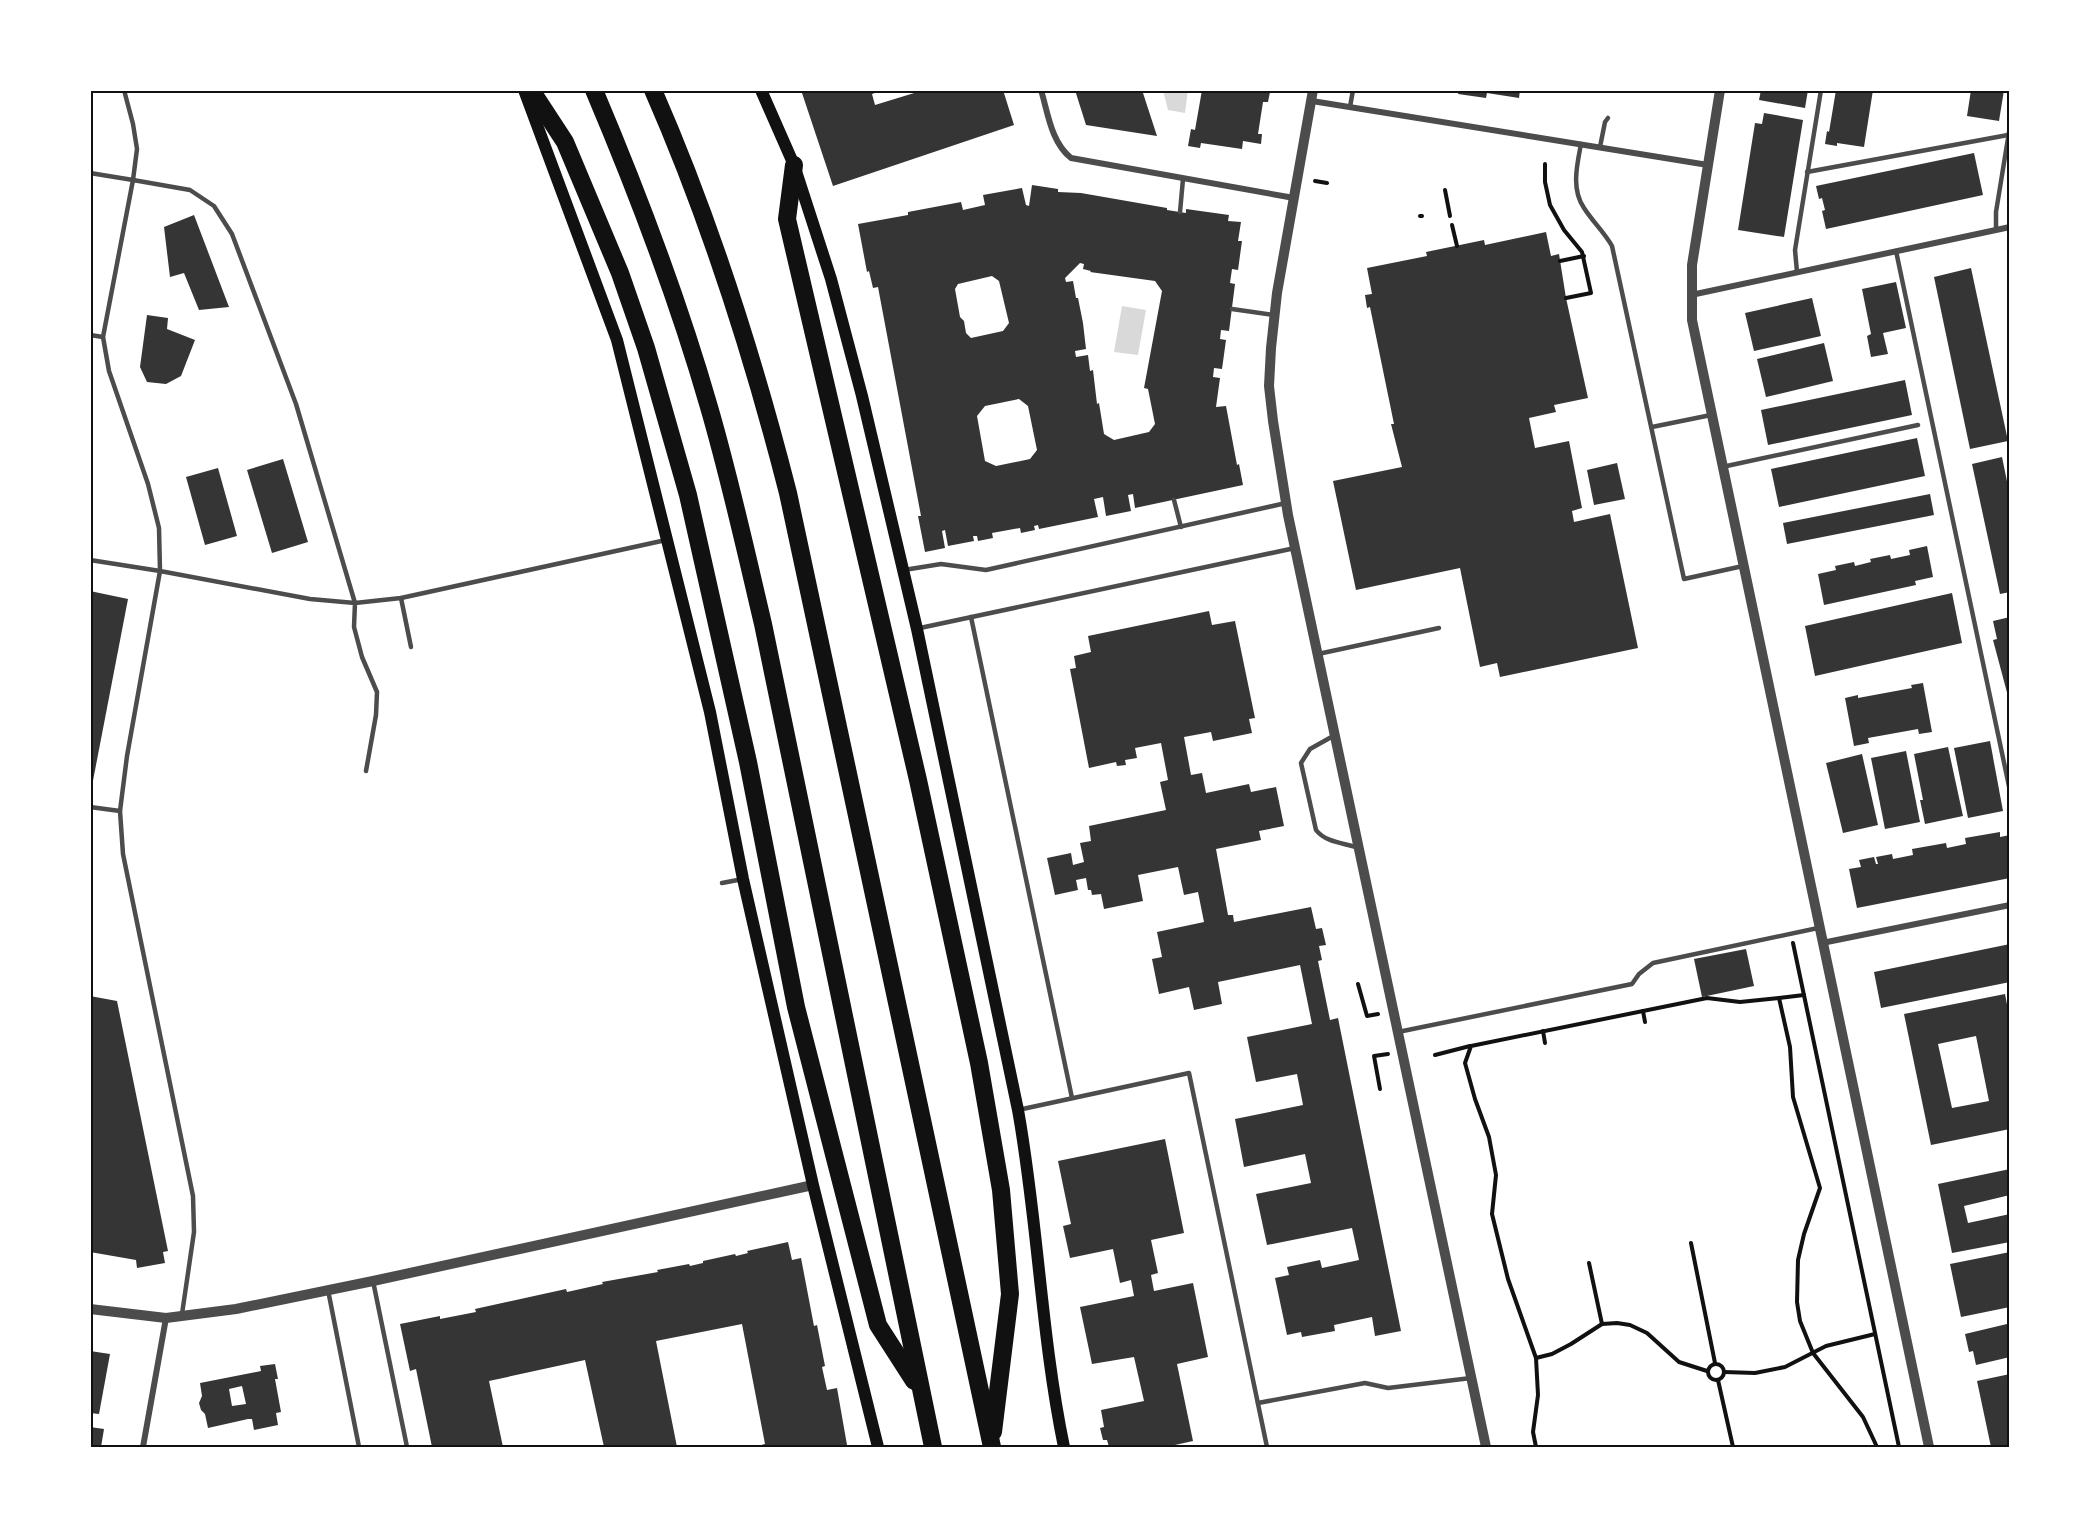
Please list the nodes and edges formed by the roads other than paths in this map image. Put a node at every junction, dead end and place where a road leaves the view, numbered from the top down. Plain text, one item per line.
1 (124, 90) edge
2 (524, 90) edge
3 (531, 90) edge
4 (594, 90) edge
5 (653, 90) edge
6 (761, 90) edge
7 (1041, 90) edge
8 (1353, 90) edge
9 (1720, 90) edge
10 (1821, 90) edge
11 (1312, 95) edge
12 (1350, 107) junction
13 (1608, 117) dead end
14 (2010, 126) edge
15 (2008, 135) junction
16 (1581, 144) junction
17 (1600, 147) junction
18 (794, 165) junction
19 (1708, 165) junction
20 (1807, 172) junction
21 (90, 173) edge
22 (1183, 178) junction
23 (133, 180) junction
24 (1295, 198) junction
25 (1180, 212) dead end
26 (2010, 227) edge
27 (1995, 230) junction
28 (1896, 252) junction
29 (1797, 272) junction
30 (1690, 295) junction
31 (1232, 309) dead end
32 (1274, 315) junction
33 (90, 335) edge
34 (103, 337) junction
35 (1712, 415) junction
36 (1918, 425) dead end
37 (1652, 427) junction
38 (1722, 467) junction
39 (1174, 500) dead end
40 (1286, 503) junction
41 (1180, 527) junction
42 (666, 540) junction
43 (1295, 548) junction
44 (90, 560) edge
45 (1743, 566) junction
46 (904, 570) junction
47 (160, 571) junction
48 (401, 598) junction
49 (355, 603) junction
50 (971, 617) junction
51 (1439, 628) dead end
52 (917, 629) junction
53 (411, 646) dead end
54 (1318, 654) junction
55 (1335, 735) junction
56 (366, 771) dead end
57 (2010, 791) edge
58 (90, 807) edge
59 (120, 811) junction
60 (1358, 848) junction
61 (742, 879) junction
62 (722, 882) dead end
63 (2010, 905) edge
64 (1819, 928) junction
65 (1822, 943) junction
66 (1398, 1032) junction
67 (1072, 1098) junction
68 (1018, 1110) junction
69 (813, 1185) junction
70 (373, 1281) junction
71 (328, 1290) junction
72 (90, 1309) edge
73 (181, 1317) junction
74 (166, 1318) junction
75 (1471, 1378) junction
76 (920, 1390) junction
77 (1258, 1404) junction
78 (991, 1446) edge
79 (143, 1447) edge
80 (359, 1447) edge
81 (407, 1447) edge
82 (878, 1447) edge
83 (933, 1447) edge
84 (1064, 1447) edge
85 (1267, 1447) edge
86 (1486, 1447) edge
87 (1929, 1447) edge

1 - 23 lane
2 - 42 main road
3 - 76 highway
4 - 76 highway
5 - 78 highway
6 - 18 main road
7 - 22 street
8 - 12 lane
9 - 19 street
10 - 20 lane
11 - 12 street
11 - 24 street
12 - 16 street
13 - 17 lane
14 - 15 lane
15 - 20 lane
15 - 27 lane
16 - 17 street
16 - 37 lane
17 - 19 street
18 - 46 main road
18 - 78 highway
19 - 30 street
20 - 29 lane
21 - 23 lane
22 - 24 street
22 - 25 lane
23 - 34 lane
23 - 49 lane
24 - 32 street
26 - 27 street
27 - 28 street
28 - 29 street
28 - 57 lane
29 - 30 street
30 - 35 street
31 - 32 lane
32 - 40 street
33 - 34 lane
34 - 47 lane
35 - 37 lane
35 - 38 street
36 - 38 lane
37 - 45 lane
38 - 45 street
39 - 41 lane
40 - 41 lane
40 - 43 street
41 - 46 lane
42 - 48 lane
42 - 61 main road
43 - 50 lane
43 - 54 street
44 - 47 lane
45 - 64 street
46 - 52 main road
47 - 49 lane
47 - 59 lane
48 - 49 lane
48 - 53 lane
49 - 56 lane
50 - 52 lane
50 - 67 lane
51 - 54 lane
52 - 68 main road
54 - 55 street
55 - 60 street
55 - 60 lane
58 - 59 lane
59 - 73 lane
60 - 66 street
61 - 62 lane
61 - 69 main road
63 - 65 street
64 - 65 street
64 - 66 lane
65 - 87 street
66 - 75 street
67 - 68 lane
67 - 77 lane
68 - 84 main road
69 - 70 street
69 - 82 main road
70 - 71 street
70 - 81 lane
71 - 73 street
71 - 80 lane
72 - 74 street
73 - 74 street
74 - 79 street
75 - 77 lane
75 - 86 street
76 - 83 highway
77 - 85 lane

